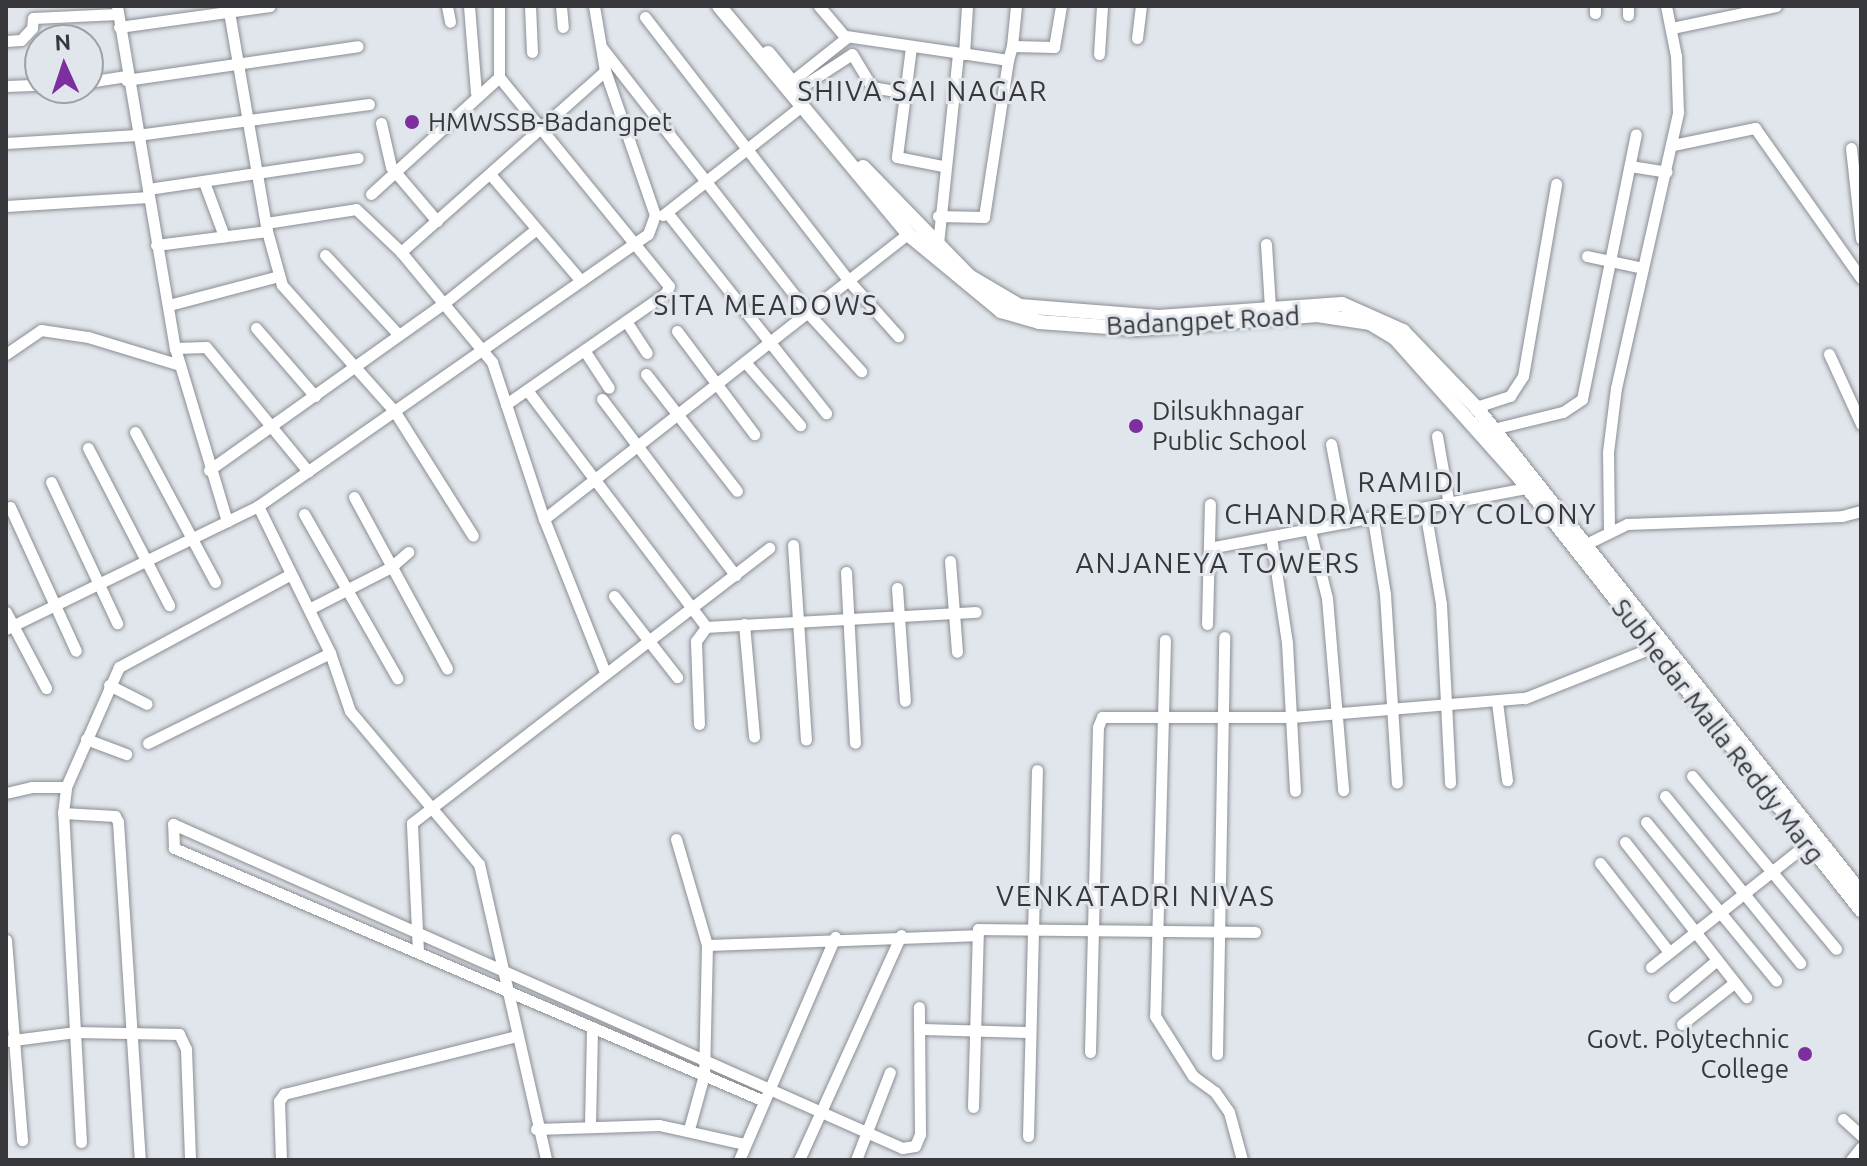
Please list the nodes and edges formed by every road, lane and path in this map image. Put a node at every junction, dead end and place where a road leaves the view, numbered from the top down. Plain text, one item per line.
1 (28, 6) edge
2 (270, 6) edge
3 (447, 6) edge
4 (469, 6) edge
5 (499, 6) edge
6 (530, 6) edge
7 (561, 6) edge
8 (594, 6) edge
9 (719, 6) edge
10 (730, 6) edge
11 (819, 6) edge
12 (967, 6) edge
13 (1016, 6) edge
14 (1061, 6) edge
15 (1102, 6) edge
16 (1141, 6) edge
17 (1666, 6) edge
18 (1776, 6) edge
19 (228, 8) edge
20 (118, 16) edge
21 (645, 17) dead end
22 (33, 18) junction
23 (450, 22) dead end
24 (563, 27) dead end
25 (1672, 28) junction
26 (846, 36) junction
27 (1137, 38) dead end
28 (6, 41) edge
29 (599, 44) junction
30 (358, 46) dead end
31 (1012, 46) junction
32 (911, 47) junction
33 (532, 52) dead end
34 (961, 54) junction
35 (1099, 54) dead end
36 (1008, 60) junction
37 (238, 65) junction
38 (605, 71) junction
39 (499, 77) junction
40 (126, 78) junction
41 (104, 80) edge
42 (795, 85) junction
43 (476, 93) junction
44 (905, 93) junction
45 (369, 104) dead end
46 (800, 107) junction
47 (250, 122) junction
48 (381, 123) dead end
49 (543, 129) junction
50 (1636, 134) dead end
51 (137, 135) junction
52 (6, 143) edge
53 (1673, 145) junction
54 (1851, 148) dead end
55 (746, 151) junction
56 (849, 157) junction
57 (358, 158) dead end
58 (943, 166) junction
59 (1630, 166) junction
60 (394, 171) junction
61 (1667, 172) junction
62 (490, 174) junction
63 (258, 176) junction
64 (204, 182) junction
65 (707, 183) junction
66 (1556, 184) dead end
67 (149, 193) junction
68 (371, 194) dead end
69 (6, 206) edge
70 (655, 215) junction
71 (669, 215) junction
72 (938, 216) junction
73 (437, 221) junction
74 (266, 227) junction
75 (535, 230) junction
76 (908, 234) junction
77 (224, 236) junction
78 (1861, 238) edge
79 (1836, 240) junction
80 (938, 244) junction
81 (1266, 244) dead end
82 (156, 245) junction
83 (636, 245) junction
84 (401, 252) junction
85 (325, 255) dead end
86 (1587, 256) dead end
87 (1610, 261) junction
88 (1643, 268) junction
89 (279, 276) junction
90 (1861, 278) edge
91 (581, 281) junction
92 (849, 281) junction
93 (444, 303) junction
94 (169, 305) junction
95 (1270, 307) junction
96 (808, 313) junction
97 (626, 321) junction
98 (256, 328) dead end
99 (677, 331) dead end
100 (398, 334) junction
101 (898, 336) dead end
102 (769, 342) junction
103 (175, 348) junction
104 (584, 350) junction
105 (483, 351) junction
106 (647, 353) dead end
107 (6, 354) edge
108 (1829, 354) dead end
109 (745, 362) junction
110 (355, 363) junction
111 (180, 365) junction
112 (861, 371) dead end
113 (646, 374) dead end
114 (716, 385) junction
115 (609, 388) dead end
116 (527, 390) junction
117 (315, 396) junction
118 (602, 399) dead end
119 (506, 404) junction
120 (1476, 407) junction
121 (395, 412) junction
122 (826, 413) dead end
123 (676, 416) junction
124 (1860, 419) edge
125 (268, 424) junction
126 (800, 425) dead end
127 (1493, 429) junction
128 (135, 432) dead end
129 (754, 434) dead end
130 (1437, 436) dead end
131 (1331, 444) dead end
132 (88, 448) dead end
133 (636, 448) junction
134 (209, 470) junction
135 (308, 471) junction
136 (51, 482) dead end
137 (592, 483) junction
138 (1528, 488) junction
139 (737, 491) dead end
140 (354, 497) dead end
141 (1210, 504) dead end
142 (1449, 505) junction
143 (258, 506) junction
144 (10, 507) dead end
145 (1425, 510) junction
146 (1861, 511) edge
147 (304, 514) dead end
148 (544, 519) junction
149 (1373, 519) junction
150 (227, 521) junction
151 (1346, 523) junction
152 (1310, 530) junction
153 (1609, 531) junction
154 (473, 536) dead end
155 (1271, 537) junction
156 (191, 539) junction
157 (793, 545) dead end
158 (1581, 547) junction
159 (769, 548) dead end
160 (1209, 548) junction
161 (408, 552) dead end
162 (147, 560) junction
163 (950, 561) dead end
164 (391, 567) junction
165 (846, 572) dead end
166 (289, 575) junction
167 (735, 575) junction
168 (215, 582) dead end
169 (98, 584) junction
170 (897, 588) dead end
171 (343, 592) junction
172 (614, 596) dead end
173 (169, 605) dead end
174 (52, 606) junction
175 (309, 609) junction
176 (691, 609) junction
177 (6, 612) edge
178 (976, 612) dead end
179 (953, 613) junction
180 (899, 616) junction
181 (846, 617) junction
182 (798, 621) junction
183 (117, 623) dead end
184 (744, 624) junction
185 (1207, 624) dead end
186 (9, 627) edge
187 (706, 627) junction
188 (1224, 637) dead end
189 (1165, 640) dead end
190 (651, 642) junction
191 (1651, 648) junction
192 (76, 651) dead end
193 (957, 652) dead end
194 (330, 653) junction
195 (447, 668) dead end
196 (605, 672) junction
197 (677, 677) dead end
198 (397, 678) dead end
199 (109, 685) junction
200 (46, 688) dead end
201 (905, 701) dead end
202 (1497, 702) junction
203 (147, 704) dead end
204 (1446, 708) junction
205 (1392, 712) junction
206 (1164, 715) junction
207 (1222, 715) junction
208 (1339, 715) junction
209 (1292, 717) junction
210 (699, 724) dead end
211 (754, 737) dead end
212 (86, 739) junction
213 (806, 740) dead end
214 (148, 743) dead end
215 (855, 743) dead end
216 (126, 754) dead end
217 (1037, 770) dead end
218 (1692, 776) dead end
219 (1507, 780) dead end
220 (1397, 783) dead end
221 (1450, 783) dead end
222 (66, 787) junction
223 (1343, 790) dead end
224 (1295, 791) dead end
225 (6, 793) edge
226 (1665, 796) dead end
227 (432, 807) junction
228 (63, 813) junction
229 (1646, 822) dead end
230 (676, 839) dead end
231 (1625, 842) dead end
232 (1807, 844) junction
233 (1600, 863) dead end
234 (1770, 872) junction
235 (1744, 893) junction
236 (1861, 893) edge
237 (1861, 910) edge
238 (1720, 913) junction
239 (1092, 927) junction
240 (1032, 928) junction
241 (1158, 928) junction
242 (1221, 930) junction
243 (417, 931) junction
244 (1695, 931) junction
245 (1255, 932) dead end
246 (901, 935) junction
247 (976, 935) junction
248 (835, 937) junction
249 (6, 940) edge
250 (707, 945) junction
251 (1836, 949) dead end
252 (418, 952) junction
253 (1669, 952) junction
254 (1717, 960) junction
255 (1800, 963) dead end
256 (1651, 967) dead end
257 (504, 970) junction
258 (1776, 980) dead end
259 (1734, 983) junction
260 (508, 991) junction
261 (1674, 996) dead end
262 (1746, 997) dead end
263 (919, 1007) dead end
264 (1682, 1024) dead end
265 (592, 1027) junction
266 (919, 1029) junction
267 (132, 1031) junction
268 (973, 1031) junction
269 (75, 1032) junction
270 (1029, 1032) junction
271 (517, 1036) junction
272 (10, 1041) edge
273 (1090, 1052) dead end
274 (1217, 1054) dead end
275 (703, 1058) junction
276 (890, 1072) dead end
277 (704, 1075) junction
278 (770, 1088) junction
279 (764, 1101) junction
280 (973, 1107) dead end
281 (818, 1111) junction
282 (1843, 1119) dead end
283 (590, 1126) junction
284 (536, 1129) junction
285 (689, 1129) junction
286 (866, 1133) junction
287 (1861, 1135) edge
288 (1028, 1136) dead end
289 (22, 1140) dead end
290 (81, 1142) dead end
291 (745, 1144) junction
292 (1861, 1147) edge
293 (140, 1160) edge
294 (190, 1160) edge
295 (281, 1160) edge
296 (546, 1160) edge
297 (739, 1160) edge
298 (799, 1160) edge
299 (856, 1160) edge
300 (1242, 1160) edge
301 (1851, 1160) edge

1 - 22 street
2 - 19 street
3 - 23 street
4 - 43 street
5 - 39 street
6 - 33 street
7 - 24 street
8 - 29 street
9 - 46 main road, Badangpet Road
10 - 42 main road, Badangpet Road
11 - 26 street
12 - 34 street
13 - 31 street
14 - 31 street
15 - 35 street
16 - 27 street
17 - 25 street
18 - 25 street
19 - 20 street
19 - 37 street
20 - 22 street
20 - 40 street
21 - 55 street
22 - 28 street
25 - 53 street
26 - 32 street
26 - 42 street
29 - 38 street
29 - 65 street
30 - 37 street
31 - 36 street
32 - 34 street
32 - 44 street
34 - 36 street
34 - 58 street
36 - 72 street
37 - 40 street
37 - 47 street
38 - 49 street
38 - 70 street
39 - 43 street
39 - 49 street
40 - 41 street
40 - 51 street
42 - 44 street
42 - 56 main road, Badangpet Road
43 - 60 street
44 - 58 street
45 - 47 street
46 - 55 street
46 - 56 main road, Badangpet Road
47 - 51 street
47 - 63 street
48 - 60 street
49 - 62 street
49 - 83 street
50 - 59 street
51 - 52 street
51 - 67 street
53 - 61 street
53 - 79 street
54 - 78 street
55 - 65 street
55 - 92 street
56 - 76 main road, Badangpet Road
56 - 80 main road, Badangpet Road
57 - 63 street
58 - 72 street
59 - 61 street
59 - 87 street
60 - 68 street
60 - 73 street
61 - 88 street
62 - 73 street
62 - 75 street
63 - 64 street
63 - 74 street
64 - 67 street
64 - 77 street
65 - 71 street
65 - 96 street
66 - 120 street
67 - 69 street
67 - 82 street
70 - 71 street
70 - 83 street
71 - 102 street
72 - 80 street
73 - 84 street
74 - 77 street
74 - 84 street
74 - 89 street
75 - 91 street
75 - 93 street
76 - 92 street
76 - 138 main road, Badangpet Road
77 - 82 street
78 - 79 street
79 - 90 street
80 - 95 main road, Badangpet Road
81 - 95 street
82 - 94 street
83 - 91 street
83 - 97 street
84 - 93 street
85 - 100 street
86 - 87 street
87 - 88 street
87 - 127 street
88 - 153 street
89 - 94 street
89 - 110 street
91 - 105 street
92 - 96 street
92 - 101 street
93 - 100 street
93 - 105 street
94 - 103 street
95 - 120 main road, Badangpet Road
96 - 102 street
96 - 112 street
97 - 104 street
97 - 106 street
98 - 117 street
99 - 114 street
100 - 110 street
102 - 109 street
102 - 122 street
103 - 111 street
103 - 125 street
104 - 115 street
104 - 116 street
105 - 119 street
105 - 121 street
107 - 111 street
108 - 124 street
109 - 114 street
109 - 126 street
110 - 117 street
110 - 121 street
111 - 134 street
113 - 123 street
114 - 123 street
114 - 129 street
116 - 119 street
116 - 137 street
117 - 125 street
118 - 133 street
119 - 148 street
120 - 127 main road, Badangpet Road
121 - 135 street
121 - 154 street
123 - 133 street
123 - 139 street
125 - 134 street
125 - 135 street
127 - 158 main road, Badangpet Road
128 - 156 street
130 - 142 street
131 - 151 street
132 - 162 street
133 - 137 street
133 - 167 street
134 - 150 street
135 - 143 street
136 - 169 street
137 - 148 street
137 - 176 street
138 - 142 street
138 - 158 main road, Badangpet Road
140 - 164 street
141 - 160 street
142 - 145 street
143 - 150 street
143 - 166 street
144 - 174 street
145 - 149 street
145 - 204 street
146 - 153 street
147 - 171 street
148 - 196 street
149 - 151 street
149 - 205 street
150 - 156 street
151 - 152 street
152 - 155 street
152 - 208 street
153 - 158 street
155 - 160 street
155 - 209 street
156 - 162 street
156 - 168 street
157 - 182 street
158 - 191 main road, Subhedar Malla Reddy Marg
158 - 236 main road, Subhedar Malla Reddy Marg
159 - 167 street
160 - 185 street
161 - 164 street
162 - 169 street
162 - 173 street
163 - 179 street
164 - 171 street
164 - 195 street
165 - 181 street
166 - 175 street
166 - 199 street
167 - 176 street
169 - 174 street
169 - 183 street
170 - 180 street
171 - 175 street
171 - 198 street
172 - 190 street
174 - 186 street
174 - 192 street
175 - 194 street
176 - 187 street
176 - 190 street
177 - 186 street
178 - 179 street
179 - 180 street
179 - 193 street
180 - 181 street
180 - 201 street
181 - 182 street
181 - 215 street
182 - 184 street
182 - 213 street
184 - 187 street
184 - 211 street
186 - 200 street
187 - 210 street
188 - 207 street
189 - 206 street
190 - 196 street
190 - 197 street
191 - 202 street
191 - 232 main road, Subhedar Malla Reddy Marg
194 - 214 street
194 - 227 street
196 - 227 street
199 - 203 street
199 - 212 street
202 - 204 street
202 - 219 street
204 - 205 street
204 - 221 street
205 - 208 street
205 - 220 street
206 - 207 street
206 - 239 street
206 - 241 street
207 - 209 street
207 - 242 street
208 - 209 street
208 - 223 street
209 - 224 street
212 - 216 street
212 - 222 street
217 - 240 street
218 - 234 street
222 - 225 street
222 - 228 street
226 - 235 street
227 - 243 street
227 - 257 street
228 - 267 street
228 - 269 street
229 - 238 street
230 - 250 street
231 - 244 street
232 - 234 street
232 - 237 main road, Subhedar Malla Reddy Marg
233 - 253 street
234 - 235 street
234 - 251 street
235 - 238 street
235 - 255 street
238 - 244 street
238 - 258 street
239 - 240 street
239 - 241 street
239 - 273 street
240 - 247 street
240 - 270 street
241 - 242 street
241 - 300 street
242 - 245 street
242 - 274 street
243 - 252 street
243 - 252 street
243 - 257 street
244 - 253 street
244 - 254 street
246 - 247 street
246 - 248 street
246 - 281 street
247 - 268 street
248 - 250 street
248 - 278 street
249 - 272 street
250 - 275 street
252 - 260 street
253 - 256 street
254 - 259 street
254 - 261 street
257 - 260 street
257 - 275 street
259 - 262 street
259 - 264 street
260 - 265 street
260 - 271 street
263 - 266 street
265 - 277 street
265 - 283 street
266 - 268 street
266 - 286 street
267 - 269 street
267 - 293 street
267 - 294 street
268 - 270 street
268 - 280 street
269 - 272 street
269 - 290 street
270 - 288 street
271 - 284 street
271 - 295 street
272 - 289 street
275 - 277 street
275 - 278 street
276 - 286 street
277 - 279 street
277 - 285 street
278 - 279 street
278 - 281 street
279 - 291 street
281 - 286 street
281 - 298 street
282 - 287 street
283 - 284 street
283 - 285 street
284 - 296 street
285 - 291 street
286 - 299 street
291 - 297 street
292 - 301 street

